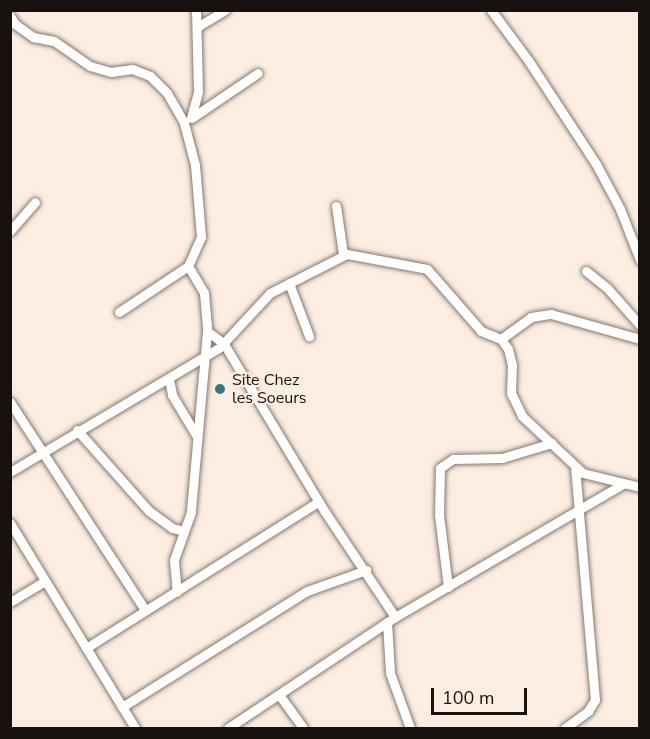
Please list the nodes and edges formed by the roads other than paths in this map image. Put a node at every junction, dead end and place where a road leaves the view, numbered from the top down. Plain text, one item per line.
1 (196, 10) edge
2 (225, 10) edge
3 (491, 10) edge
4 (10, 16) edge
5 (197, 27) junction
6 (258, 73) dead end
7 (187, 120) junction
8 (35, 202) dead end
9 (336, 206) dead end
10 (10, 231) edge
11 (343, 254) junction
12 (639, 260) edge
13 (188, 266) junction
14 (586, 272) dead end
15 (289, 283) junction
16 (119, 312) dead end
17 (639, 325) edge
18 (207, 331) junction
19 (309, 336) dead end
20 (501, 339) junction
21 (639, 339) edge
22 (224, 344) junction
23 (206, 353) junction
24 (168, 379) junction
25 (10, 402) edge
26 (78, 430) junction
27 (196, 436) junction
28 (552, 443) junction
29 (42, 451) junction
30 (575, 467) junction
31 (10, 472) edge
32 (623, 484) junction
33 (639, 487) edge
34 (319, 501) junction
35 (578, 512) junction
36 (11, 524) edge
37 (184, 531) junction
38 (366, 570) junction
39 (45, 581) junction
40 (448, 587) junction
41 (177, 592) junction
42 (10, 602) edge
43 (145, 610) junction
44 (395, 617) junction
45 (387, 622) junction
46 (86, 648) junction
47 (280, 696) junction
48 (122, 707) junction
49 (135, 729) edge
50 (228, 729) edge
51 (303, 729) edge
52 (410, 729) edge
53 (565, 729) edge

1 - 5 street
2 - 5 street
3 - 12 street
4 - 7 street
5 - 7 street
6 - 7 street
7 - 13 street
8 - 10 street
9 - 11 street
11 - 15 street
11 - 20 street
13 - 16 street
13 - 18 street
14 - 17 street
15 - 19 street
15 - 22 street
18 - 22 street
18 - 23 street
20 - 21 street
20 - 28 street
22 - 23 street
22 - 34 street
23 - 24 street
23 - 27 street
24 - 26 street
24 - 27 street
25 - 29 street
26 - 29 street
26 - 37 street
27 - 37 street
28 - 30 street
28 - 40 street
29 - 31 street
29 - 43 street
30 - 32 street
30 - 35 street
32 - 33 street
32 - 35 street
34 - 38 street
34 - 41 street
35 - 40 street
35 - 53 street
36 - 39 street
37 - 41 street
38 - 44 street
38 - 48 street
39 - 42 street
39 - 46 street
40 - 44 street
41 - 43 street
43 - 46 street
44 - 45 street
45 - 47 street
45 - 52 street
46 - 48 street
47 - 50 street
47 - 51 street
48 - 49 street

